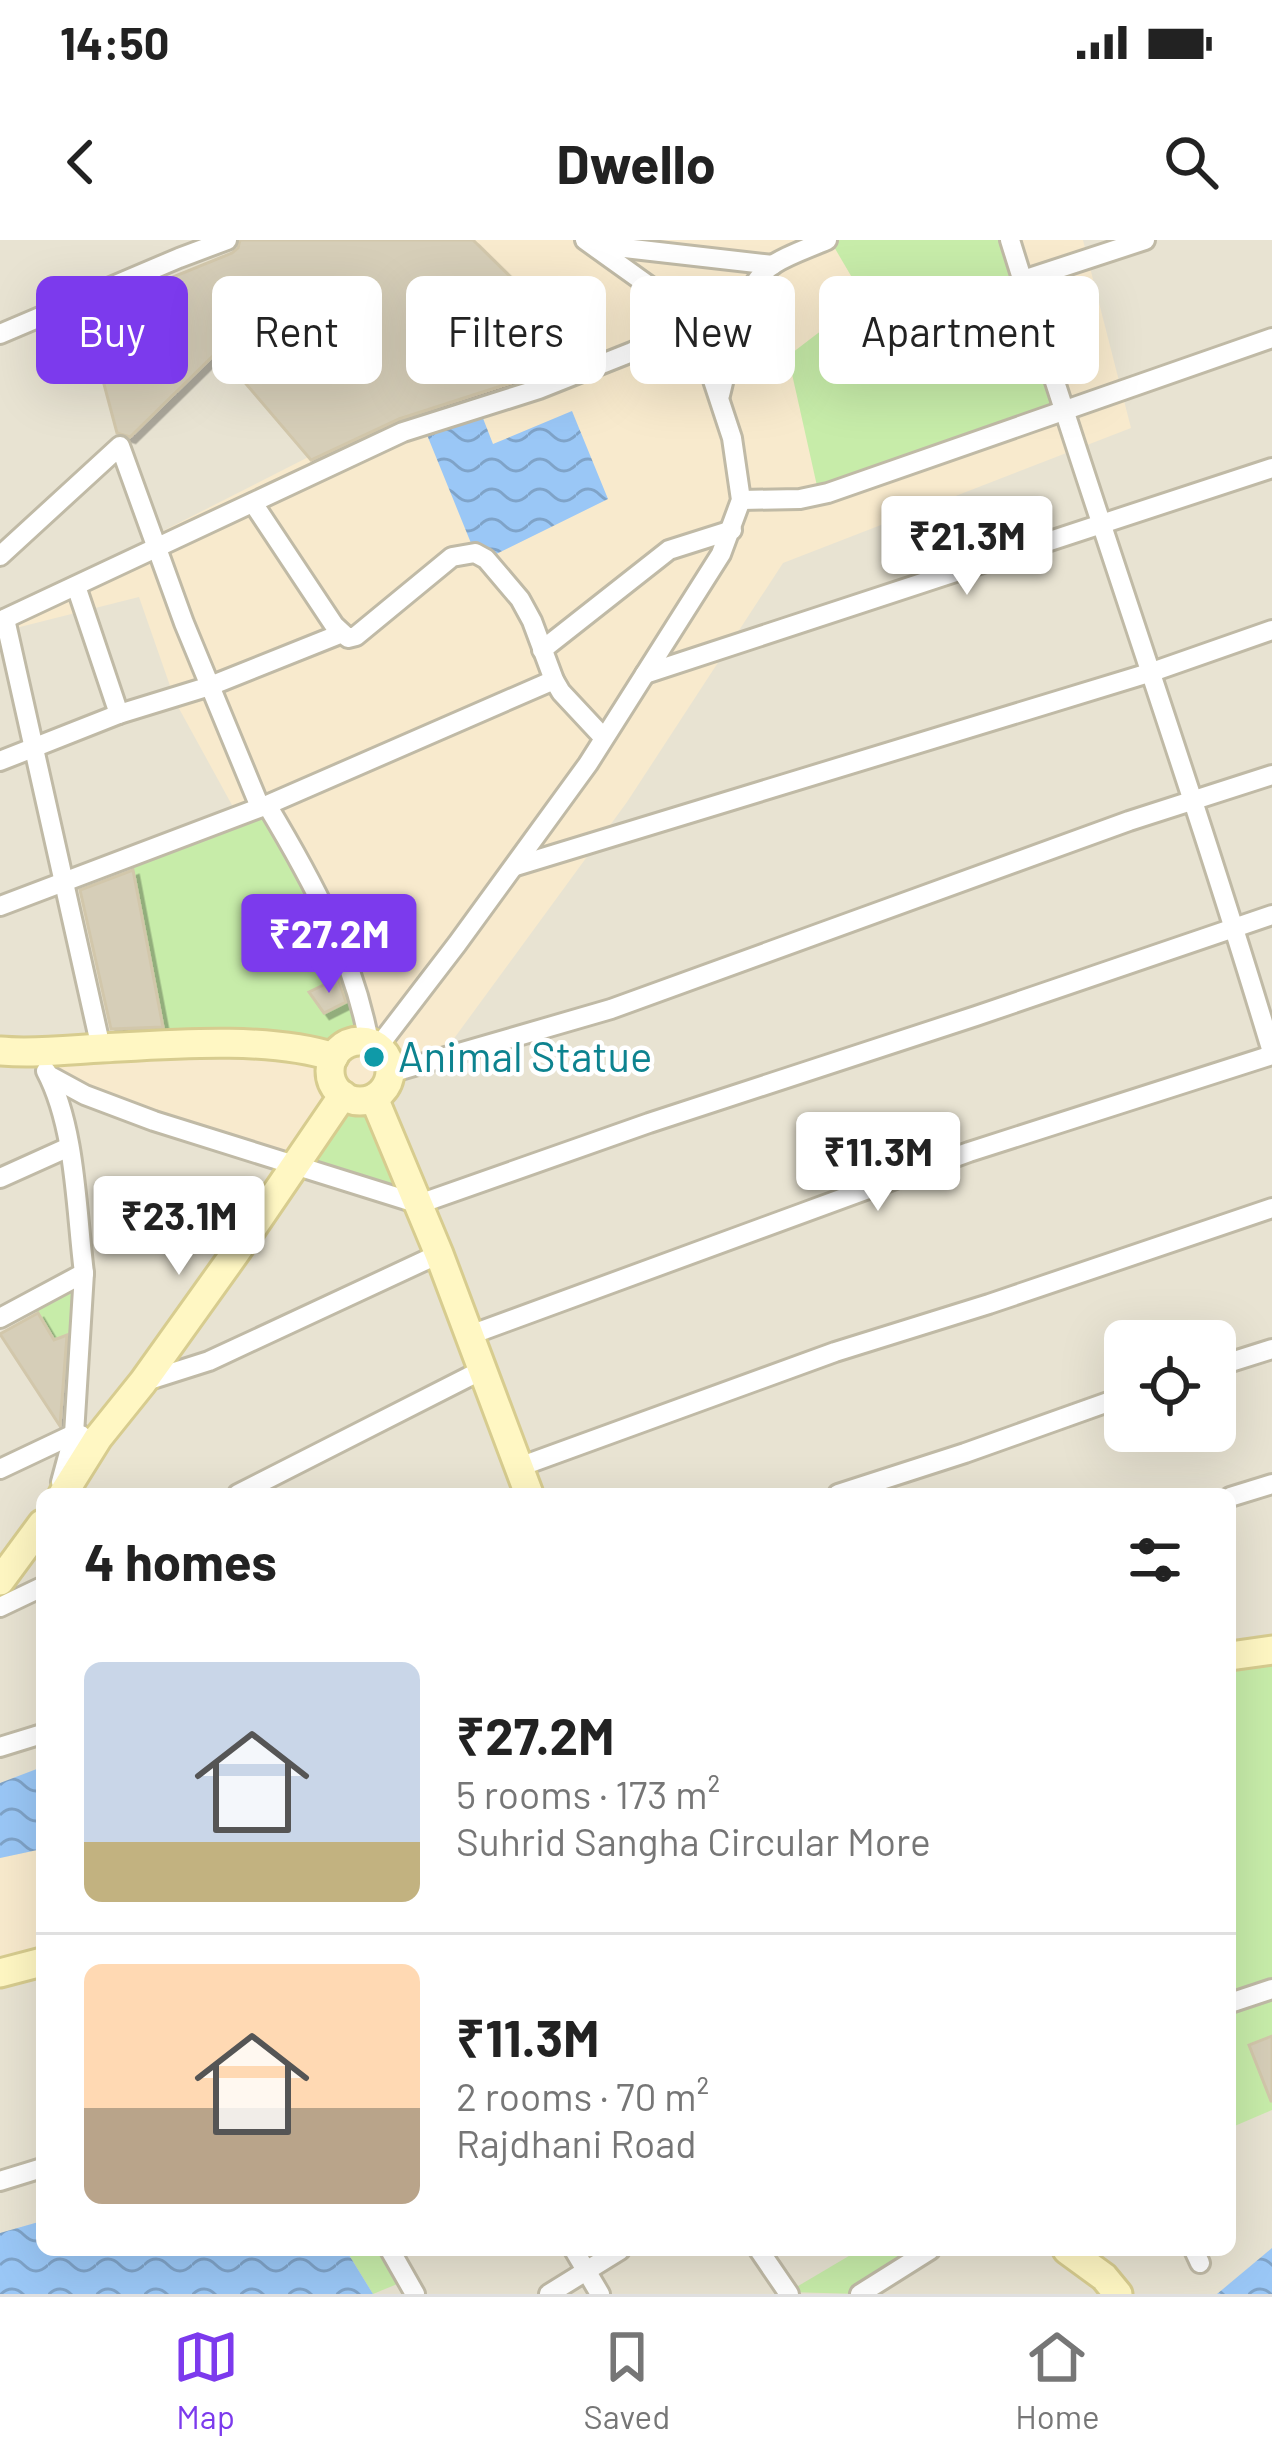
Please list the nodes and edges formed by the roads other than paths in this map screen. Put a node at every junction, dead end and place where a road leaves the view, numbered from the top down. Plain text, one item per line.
1 (227, 240) edge
2 (827, 240) edge
3 (1010, 240) edge
4 (1145, 240) edge
5 (589, 242) edge
6 (773, 265) junction
7 (636, 276) edge
8 (1022, 276) edge
9 (1035, 276) edge
10 (0, 334) edge
11 (1272, 338) edge
12 (630, 353) edge
13 (716, 384) edge
14 (1055, 384) edge
15 (720, 395) junction
16 (1064, 412) junction
17 (1272, 468) edge
18 (741, 500) junction
19 (254, 503) junction
20 (1102, 524) junction
21 (731, 530) junction
22 (156, 550) junction
23 (0, 556) edge
24 (76, 586) junction
25 (2, 620) edge
26 (1272, 630) edge
27 (340, 634) junction
28 (542, 650) junction
29 (1152, 671) junction
30 (645, 674) junction
31 (554, 680) junction
32 (210, 686) junction
33 (118, 715) junction
34 (603, 737) junction
35 (35, 748) junction
36 (0, 761) edge
37 (1272, 775) edge
38 (1193, 800) junction
39 (263, 806) junction
40 (516, 866) junction
41 (65, 883) junction
42 (0, 906) edge
43 (1272, 915) edge
44 (1234, 927) junction
45 (374, 1044) junction
46 (100, 1048) junction
47 (0, 1051) edge
48 (34, 1052) junction
49 (1272, 1053) edge
50 (334, 1057) junction
51 (390, 1073) junction
52 (50, 1076) junction
53 (343, 1095) junction
54 (374, 1098) junction
55 (69, 1147) junction
56 (295, 1164) junction
57 (0, 1178) edge
58 (419, 1204) junction
59 (1272, 1208) edge
60 (439, 1254) junction
61 (84, 1273) junction
62 (0, 1318) edge
63 (470, 1335) junction
64 (1272, 1349) edge
65 (1236, 1360) edge
66 (482, 1370) junction
67 (142, 1382) junction
68 (1104, 1404) edge
69 (86, 1436) junction
70 (519, 1467) junction
71 (0, 1469) edge
72 (1272, 1484) edge
73 (64, 1488) edge
74 (250, 1488) edge
75 (527, 1488) edge
76 (857, 1488) edge
77 (1236, 1495) edge
78 (36, 1532) edge
79 (0, 1582) edge
80 (36, 1590) edge
81 (0, 1606) edge
82 (1272, 1650) edge
83 (1236, 1656) edge
84 (36, 1736) edge
85 (0, 1747) edge
86 (36, 1964) edge
87 (0, 1973) edge
88 (1272, 1989) edge
89 (1236, 2000) edge
90 (36, 2170) edge
91 (0, 2181) edge
92 (393, 2256) edge
93 (578, 2256) edge
94 (610, 2256) edge
95 (762, 2256) edge
96 (920, 2256) edge
97 (1075, 2256) edge
98 (586, 2270) junction
99 (415, 2294) edge
100 (549, 2294) edge
101 (600, 2294) edge
102 (789, 2294) edge
103 (860, 2294) edge
104 (1118, 2294) edge

1 - 10 street
2 - 6 street
3 - 8 street
4 - 9 street
5 - 6 street
5 - 7 street
6 - 15 street
11 - 16 street
12 - 19 street
13 - 15 street
14 - 16 street
15 - 18 street
16 - 18 street
16 - 20 street
17 - 20 street
18 - 21 street
19 - 22 street
19 - 27 street
20 - 29 street
20 - 30 street
21 - 28 street
21 - 30 street
22 - 23 street
22 - 24 street
22 - 32 street
24 - 25 street
24 - 33 street
25 - 35 street
26 - 29 street
27 - 28 street
27 - 32 street
28 - 31 street
29 - 38 street
29 - 40 street
30 - 34 street
31 - 34 street
31 - 39 street
32 - 33 street
32 - 39 street
33 - 35 street
34 - 40 street
35 - 36 street
35 - 41 street
37 - 38 street
38 - 44 street
38 - 51 street
39 - 41 street
39 - 45 street
40 - 45 street
41 - 42 street
41 - 46 street
43 - 44 street
44 - 49 street
44 - 58 street
45 - 50 main road
45 - 51 main road
46 - 48 main road
46 - 50 main road
47 - 48 main road
48 - 52 street
49 - 63 street
50 - 53 main road
51 - 54 main road
52 - 55 street
52 - 56 street
53 - 54 main road
53 - 56 main road
54 - 58 main road
55 - 57 street
55 - 61 street
56 - 58 street
56 - 67 main road
58 - 60 main road
59 - 70 street
60 - 63 main road
60 - 67 street
61 - 62 street
61 - 69 street
63 - 66 main road
64 - 65 street
66 - 70 main road
66 - 74 street
67 - 69 main road
68 - 76 street
69 - 71 street
69 - 73 main road
70 - 75 main road
72 - 77 street
78 - 79 main road
80 - 81 street
82 - 83 main road
84 - 85 street
86 - 87 main road
88 - 89 street
90 - 91 street
92 - 99 street
93 - 98 street
94 - 98 street
95 - 102 street
96 - 103 street
97 - 104 main road
98 - 100 street
98 - 101 street

